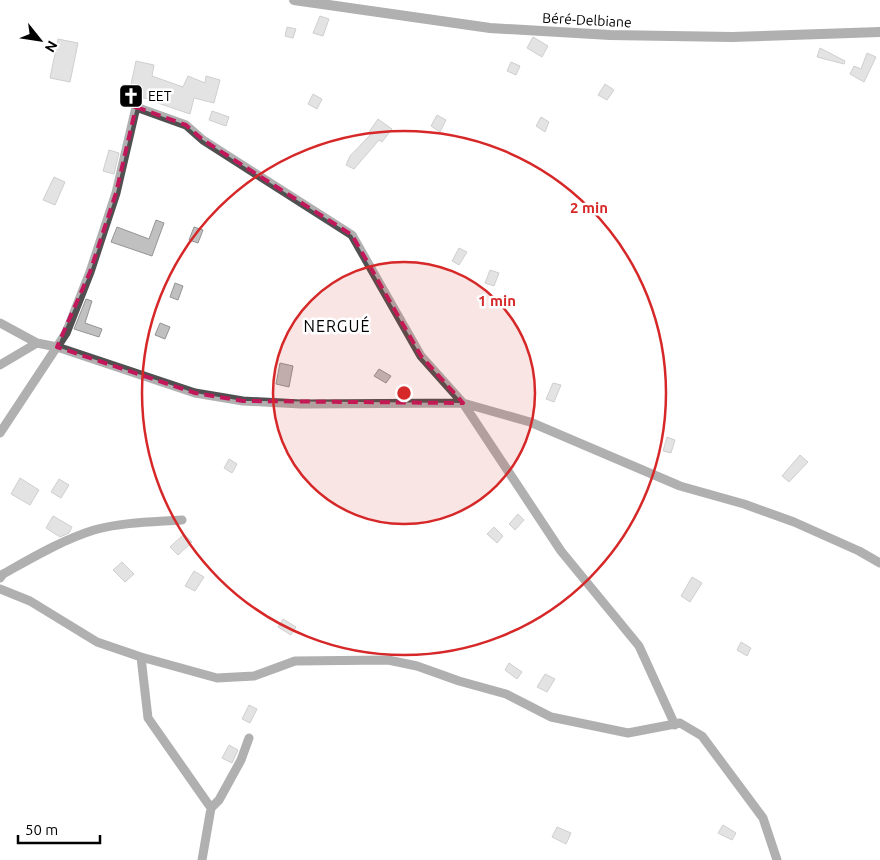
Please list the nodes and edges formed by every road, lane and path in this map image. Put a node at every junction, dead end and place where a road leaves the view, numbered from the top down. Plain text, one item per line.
1 (294, 0) edge
2 (880, 32) edge
3 (0, 323) edge
4 (37, 342) junction
5 (57, 347) junction
6 (0, 365) edge
7 (463, 403) junction
8 (0, 433) edge
9 (182, 520) dead end
10 (880, 563) edge
11 (0, 578) edge
12 (0, 589) edge
13 (141, 657) junction
14 (675, 725) junction
15 (249, 738) dead end
16 (211, 808) junction
17 (202, 860) edge
18 (777, 860) edge

1 - 2 street, Béré-Delbiane
3 - 4 street
4 - 5 street
4 - 6 street
5 - 7 street
5 - 7 street
5 - 8 street
7 - 10 street
7 - 14 street
9 - 11 street
12 - 13 street
13 - 14 street
13 - 16 street
14 - 18 street
15 - 16 street
16 - 17 street

